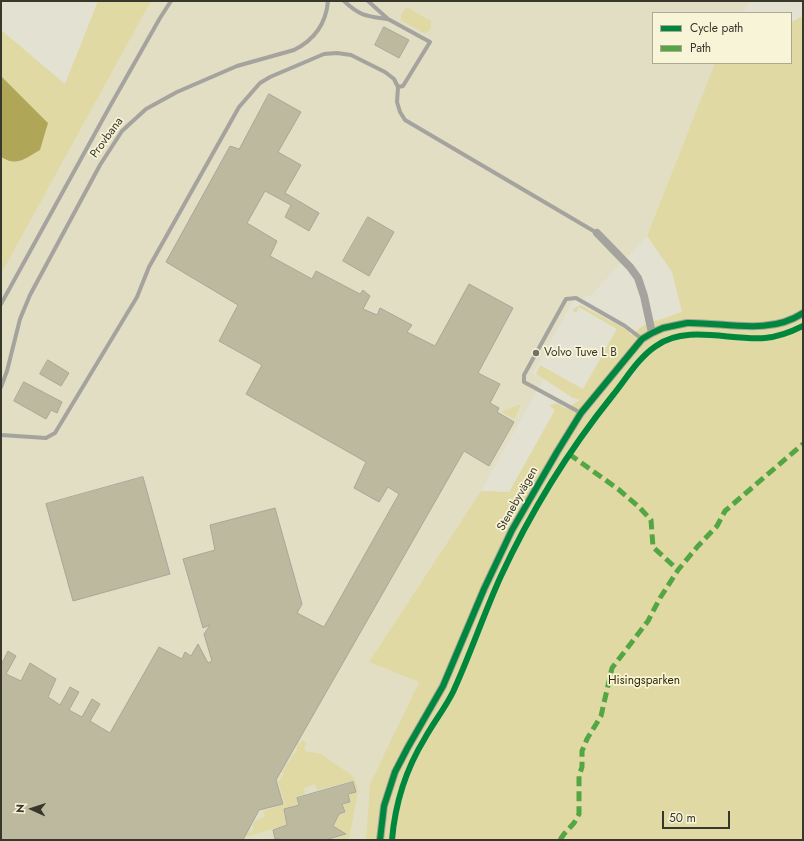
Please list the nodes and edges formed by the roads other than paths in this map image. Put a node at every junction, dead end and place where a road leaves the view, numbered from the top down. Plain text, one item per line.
1 (171, 1) edge
2 (328, 1) edge
3 (344, 1) edge
4 (368, 1) edge
5 (388, 19) junction
6 (398, 87) junction
7 (597, 232) joint
8 (1, 304) edge
9 (803, 313) edge
10 (652, 332) junction
11 (642, 339) junction
12 (1, 387) edge
13 (581, 413) junction
14 (1, 435) edge
15 (380, 840) edge

1 - 8 lane, Provbana
2 - 12 lane, Provbana
3 - 5 lane
4 - 5 lane
5 - 6 lane
6 - 7 lane
6 - 14 lane
7 - 10 street
9 - 10 street, Stenebyvägen
10 - 11 street, Stenebyvägen
11 - 13 street, Stenebyvägen
11 - 13 lane
13 - 15 street, Stenebyvägen

